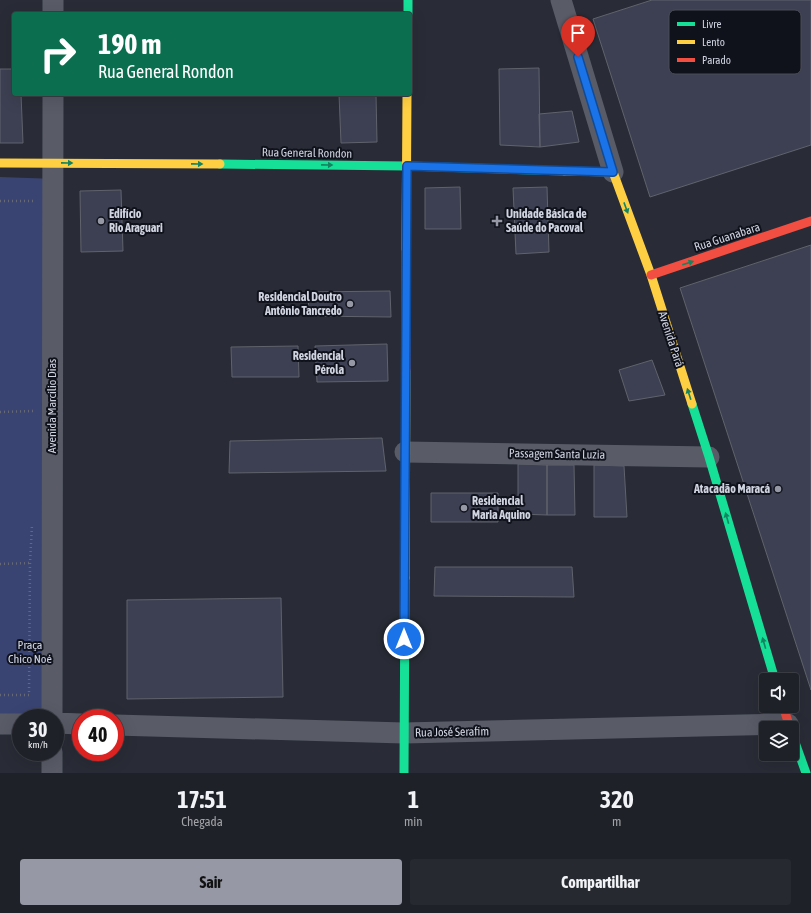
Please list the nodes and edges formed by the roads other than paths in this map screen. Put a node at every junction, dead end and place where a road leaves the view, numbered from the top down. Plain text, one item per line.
1 (53, 0) edge
2 (408, 0) edge
3 (561, 0) edge
4 (53, 12) edge
5 (408, 12) edge
6 (53, 96) edge
7 (407, 96) edge
8 (0, 163) edge
9 (52, 163) junction
10 (407, 166) junction
11 (613, 172) junction
12 (811, 221) edge
13 (651, 275) junction
14 (405, 452) junction
15 (709, 457) junction
16 (773, 673) edge
17 (52, 709) edge
18 (0, 724) edge
19 (12, 724) edge
20 (759, 724) edge
21 (124, 725) edge
22 (404, 733) junction
23 (799, 752) edge
24 (811, 754) edge
25 (801, 757) junction
26 (52, 761) edge
27 (52, 773) edge
28 (404, 773) edge
29 (806, 773) edge

1 - 4 street
2 - 5 street
3 - 11 street, Avenida Pará
6 - 9 street, Avenida Marcílio Dias
7 - 10 street
8 - 9 street, Rua General Rondon
9 -> 10 street, Rua General Rondon
9 - 17 street, Avenida Marcílio Dias
10 - 11 street, Rua General Rondon
10 - 14 street
11 -> 13 street, Avenida Pará
13 -> 12 street, Rua Guanabara
15 -> 13 street, Avenida Pará
14 - 15 street, Passagem Santa Luzia
14 - 22 street
16 -> 15 street, Avenida Pará
18 - 19 street
20 - 22 street, Rua José Serafim
21 - 22 street, Rua José Serafim
22 - 28 street
23 - 25 street
24 - 25 street
25 - 29 street
26 - 27 street

